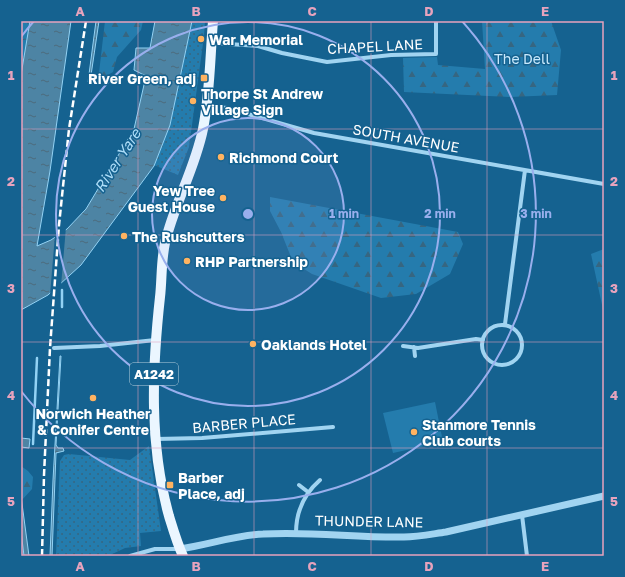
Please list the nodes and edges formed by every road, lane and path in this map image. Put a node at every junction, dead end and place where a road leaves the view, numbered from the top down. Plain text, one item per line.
1 (213, 21) edge
2 (436, 21) edge
3 (211, 43) junction
4 (207, 106) junction
5 (525, 170) junction
6 (604, 184) edge
7 (505, 324) junction
8 (155, 340) junction
9 (482, 340) junction
10 (403, 346) dead end
11 (414, 347) junction
12 (54, 348) dead end
13 (415, 356) dead end
14 (333, 427) dead end
15 (156, 439) junction
16 (320, 480) dead end
17 (298, 485) dead end
18 (308, 492) junction
19 (604, 496) edge
20 (522, 515) junction
21 (296, 533) junction
22 (181, 552) edge
23 (130, 556) edge
24 (527, 556) edge

1 - 3 main road, A1242
2 - 3 street, CHAPEL LANE
3 - 4 main road, A1242
4 - 5 street, SOUTH AVENUE
4 - 8 main road, A1242
5 - 6 street, SOUTH AVENUE
5 - 7 street
7 - 9 street
7 - 9 street
8 - 12 street
8 - 15 main road, A1242
9 - 11 street
10 - 11 street
11 - 13 street
14 - 15 street, BARBER PLACE
15 - 22 main road, A1242
16 - 18 street
17 - 18 street
18 - 21 street
19 - 20 street, THUNDER LANE
20 - 21 street, THUNDER LANE
20 - 24 street
21 - 22 street, THUNDER LANE
22 - 23 street

